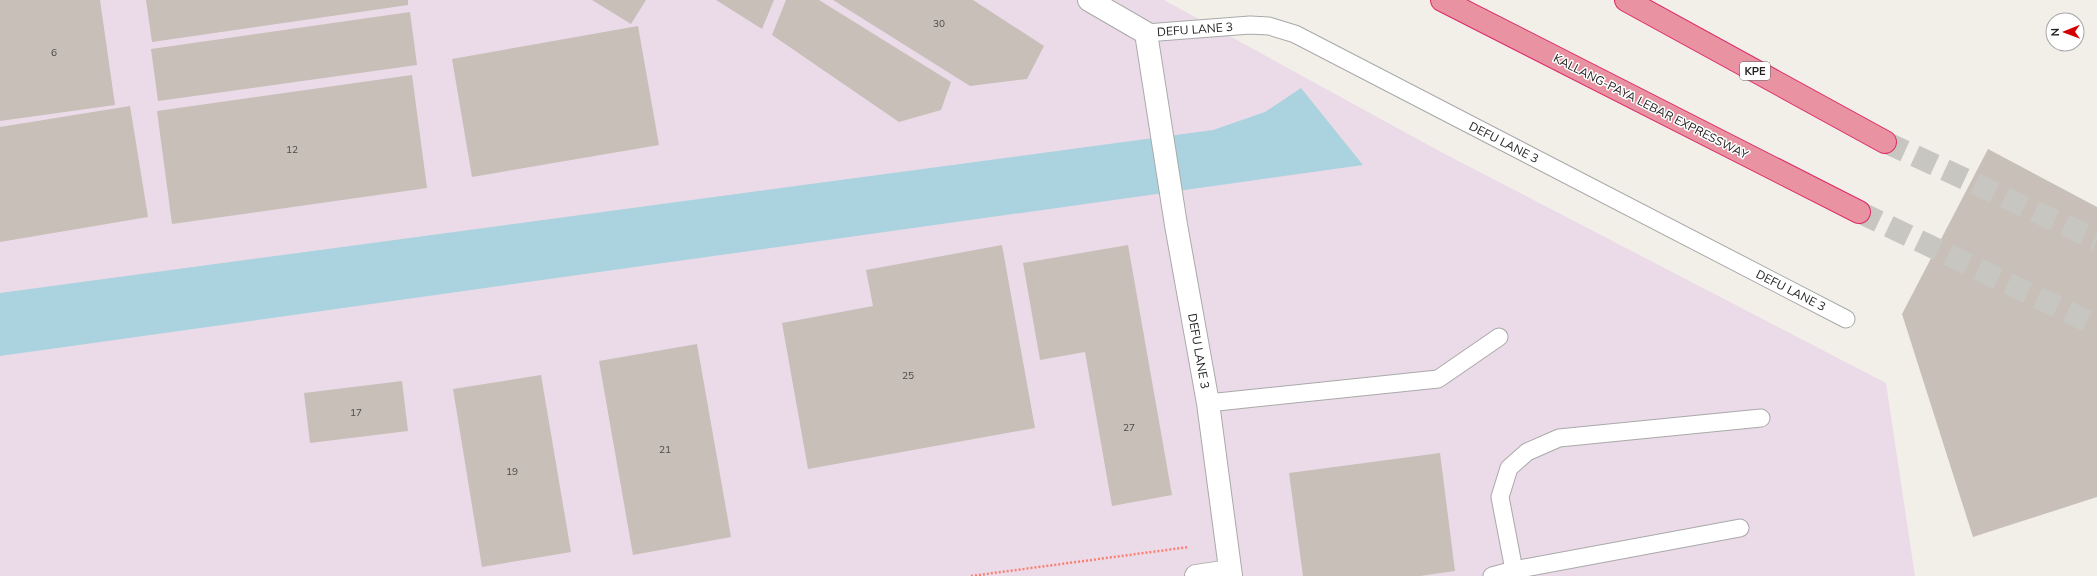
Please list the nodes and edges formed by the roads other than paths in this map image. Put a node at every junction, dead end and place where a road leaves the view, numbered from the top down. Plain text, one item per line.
1 (1088, 0) edge
2 (1442, 0) edge
3 (1626, 0) edge
4 (1146, 33) junction
5 (1885, 142) tunnel mouth
6 (1859, 212) tunnel mouth
7 (1846, 319) dead end
8 (1499, 336) dead end
9 (1208, 403) junction
10 (1761, 418) dead end
11 (1740, 528) dead end
12 (1514, 570) junction
13 (1230, 573) edge
14 (1196, 576) edge
15 (1492, 576) edge

1 - 4 street, DEFU LANE 3
2 - 6 highway, KALLANG-PAYA LEBAR EXPRESSWAY
3 - 5 highway, KPE
4 - 7 lane, DEFU LANE 3
4 - 9 street, DEFU LANE 3
8 - 9 lane
9 - 13 street, DEFU LANE 3
10 - 12 lane
11 - 12 lane
12 - 15 lane
13 - 14 street

